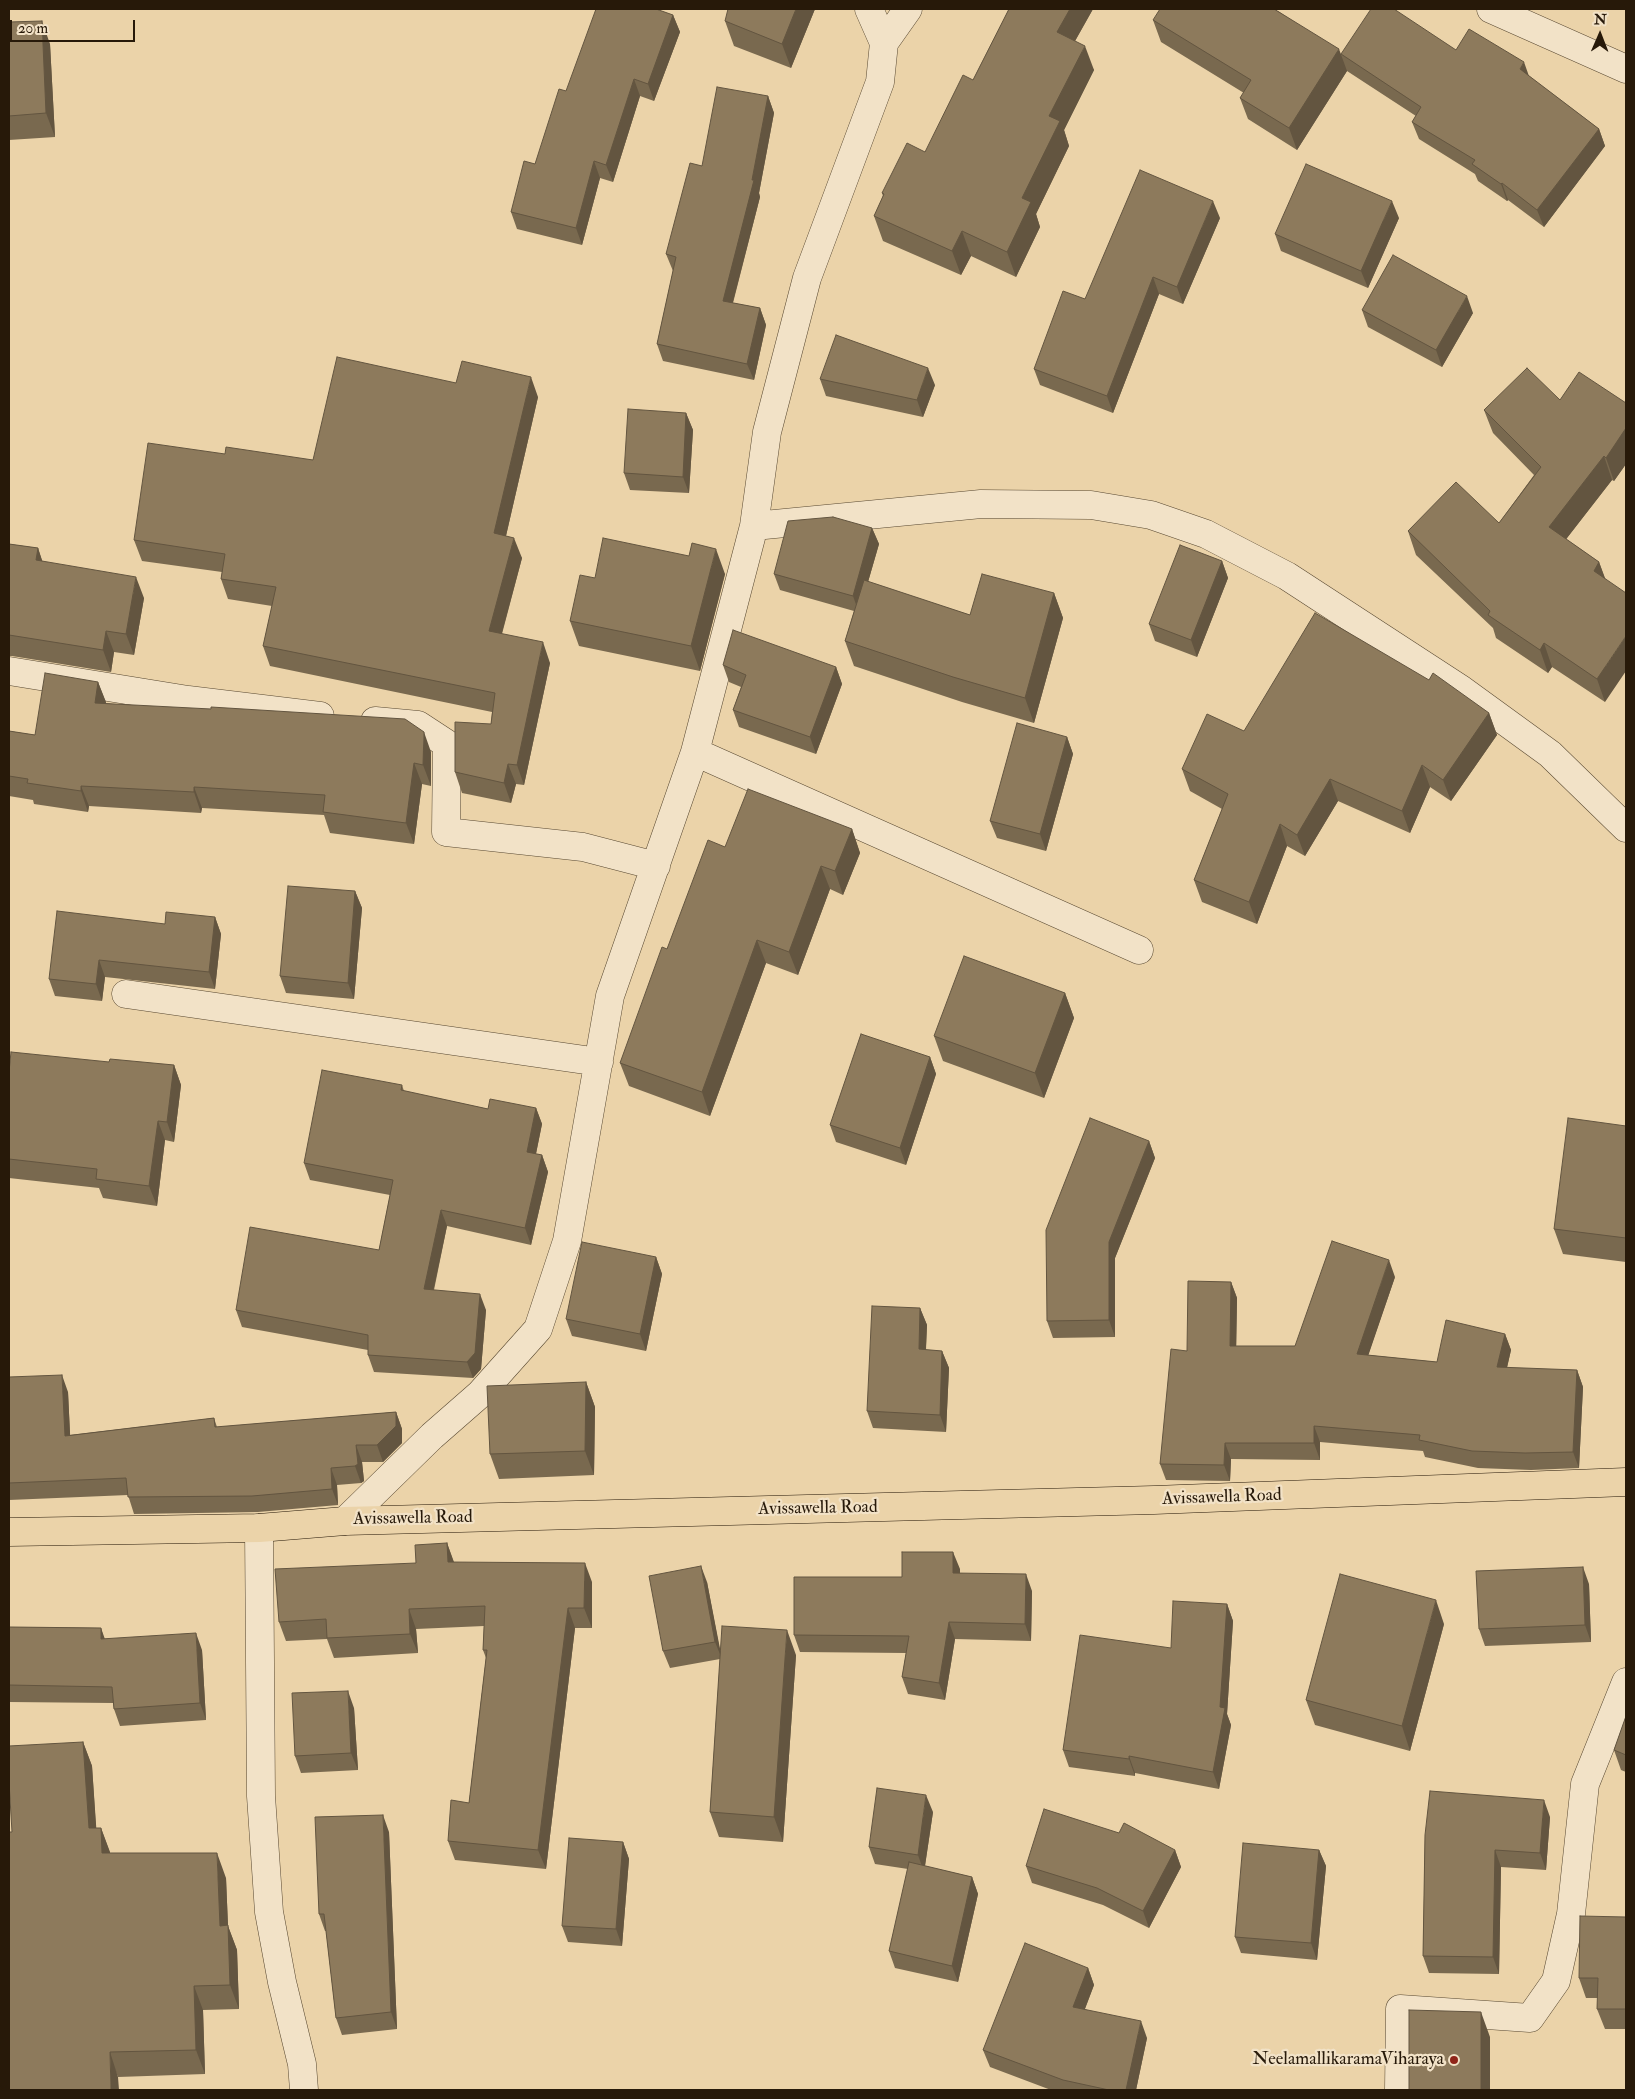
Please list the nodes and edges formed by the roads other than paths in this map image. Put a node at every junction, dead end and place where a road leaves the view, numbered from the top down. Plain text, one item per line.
1 (869, 9) edge
2 (908, 9) edge
3 (1491, 9) edge
4 (884, 43) junction
5 (1626, 69) edge
6 (754, 526) junction
7 (9, 671) edge
8 (695, 752) junction
9 (1626, 828) edge
10 (656, 866) junction
11 (1139, 950) dead end
12 (126, 994) dead end
13 (599, 1062) junction
14 (1626, 1482) edge
15 (345, 1521) junction
16 (260, 1528) junction
17 (9, 1532) edge
18 (1626, 1682) edge
19 (304, 2090) edge
20 (1399, 2090) edge

1 - 4 street
2 - 4 street
3 - 5 street
4 - 6 street
6 - 8 street
6 - 9 street
7 - 10 street
8 - 10 street
8 - 11 street
10 - 13 street
12 - 13 street
13 - 15 street
14 - 15 main road, Avissawella Road
15 - 16 main road, Avissawella Road
16 - 17 main road, Avissawella Road
16 - 19 street
18 - 20 street

